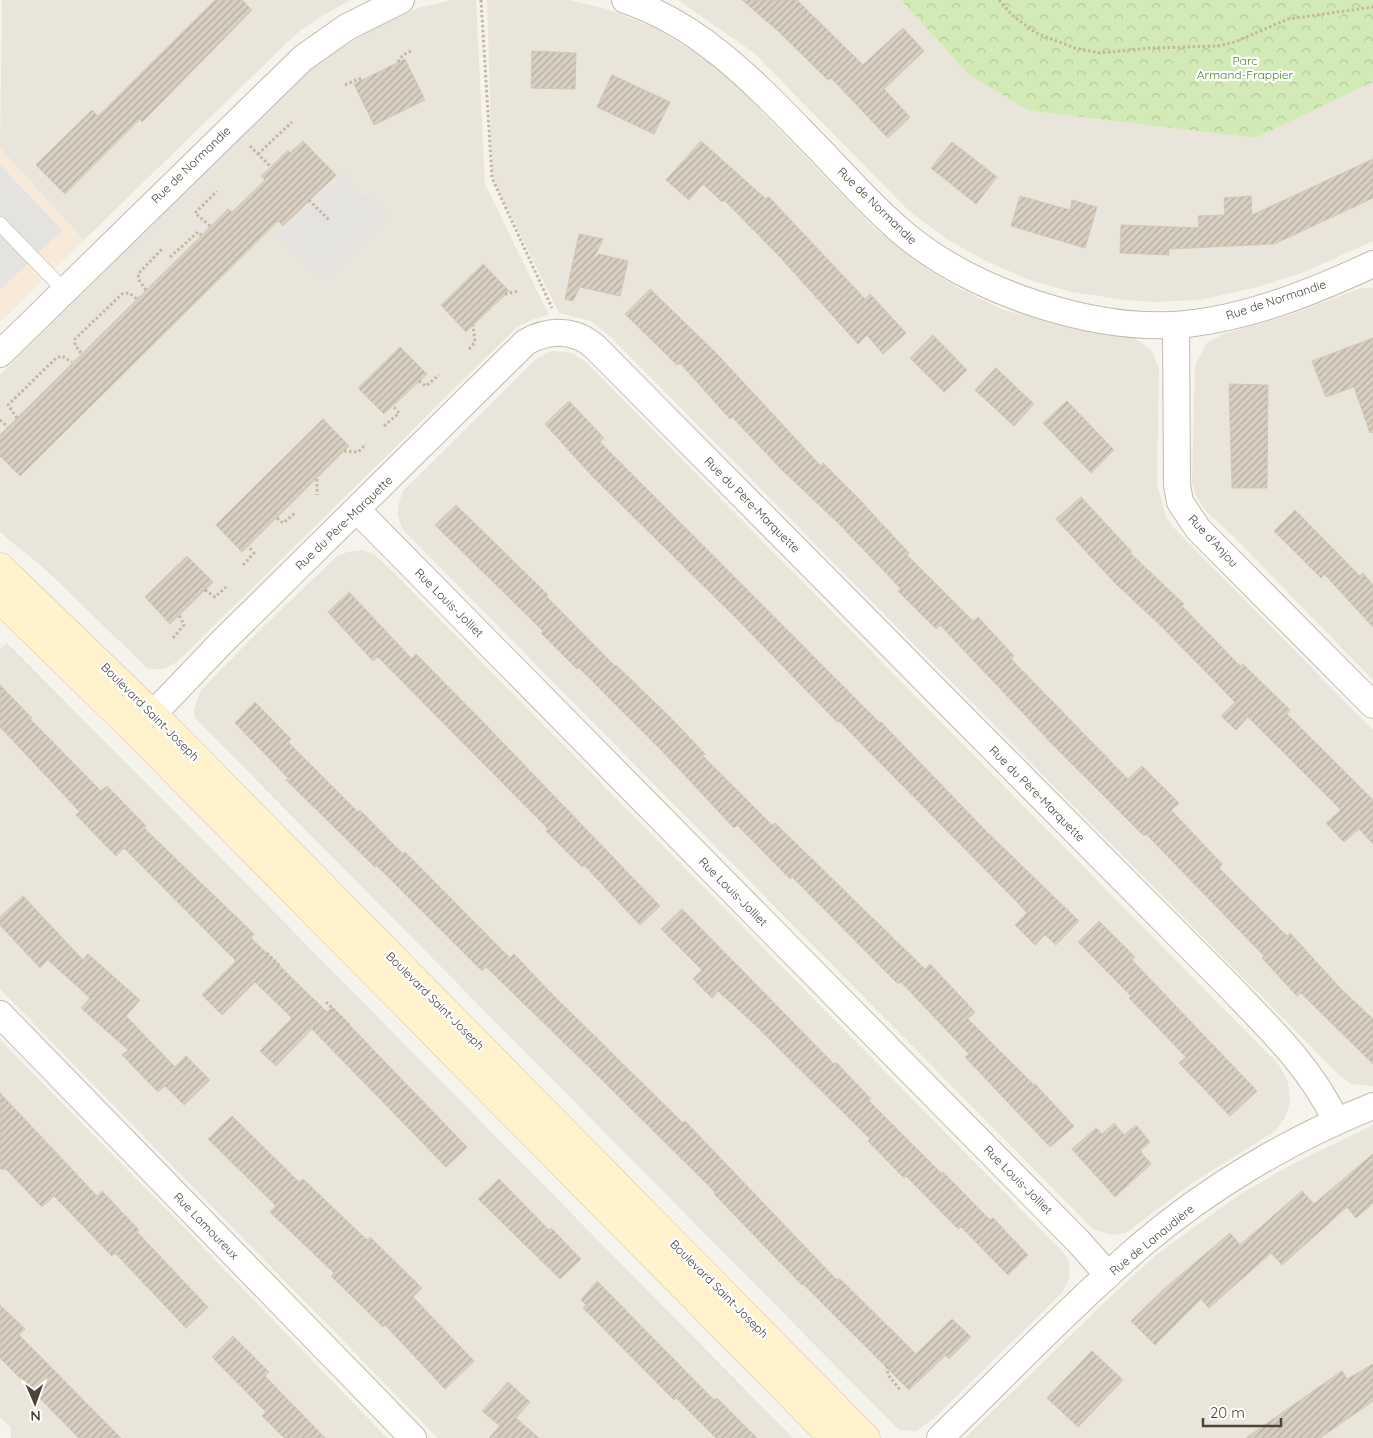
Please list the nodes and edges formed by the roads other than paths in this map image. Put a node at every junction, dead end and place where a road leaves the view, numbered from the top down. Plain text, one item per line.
1 (401, 0) edge
2 (625, 0) edge
3 (0, 224) edge
4 (1373, 264) edge
5 (64, 290) junction
6 (1176, 324) junction
7 (4, 343) edge
8 (357, 510) junction
9 (0, 567) edge
10 (0, 599) edge
11 (1373, 705) edge
12 (144, 723) junction
13 (0, 1014) edge
14 (1373, 1106) edge
15 (1336, 1121) junction
16 (1108, 1275) junction
17 (413, 1438) edge
18 (833, 1438) edge
19 (866, 1438) edge
20 (940, 1438) edge

1 - 5 street, Rue de Normandie
2 - 6 street, Rue de Normandie
3 - 5 lane
4 - 6 street, Rue de Normandie
5 - 7 street, Rue de Normandie
6 - 11 street, Rue d'Anjou
8 - 12 street, Rue du Père-Marquette
8 - 15 street, Rue du Père-Marquette
8 - 16 street, Rue Louis-Jolliet
9 - 12 street, Boulevard Saint-Joseph
10 - 12 street, Boulevard Saint-Joseph
12 - 18 street, Boulevard Saint-Joseph
12 - 19 street, Boulevard Saint-Joseph
13 - 17 street, Rue Lamoureux
14 - 15 street, Rue de Lanaudière
15 - 16 street, Rue de Lanaudière
16 - 20 street, Rue de Lanaudière

